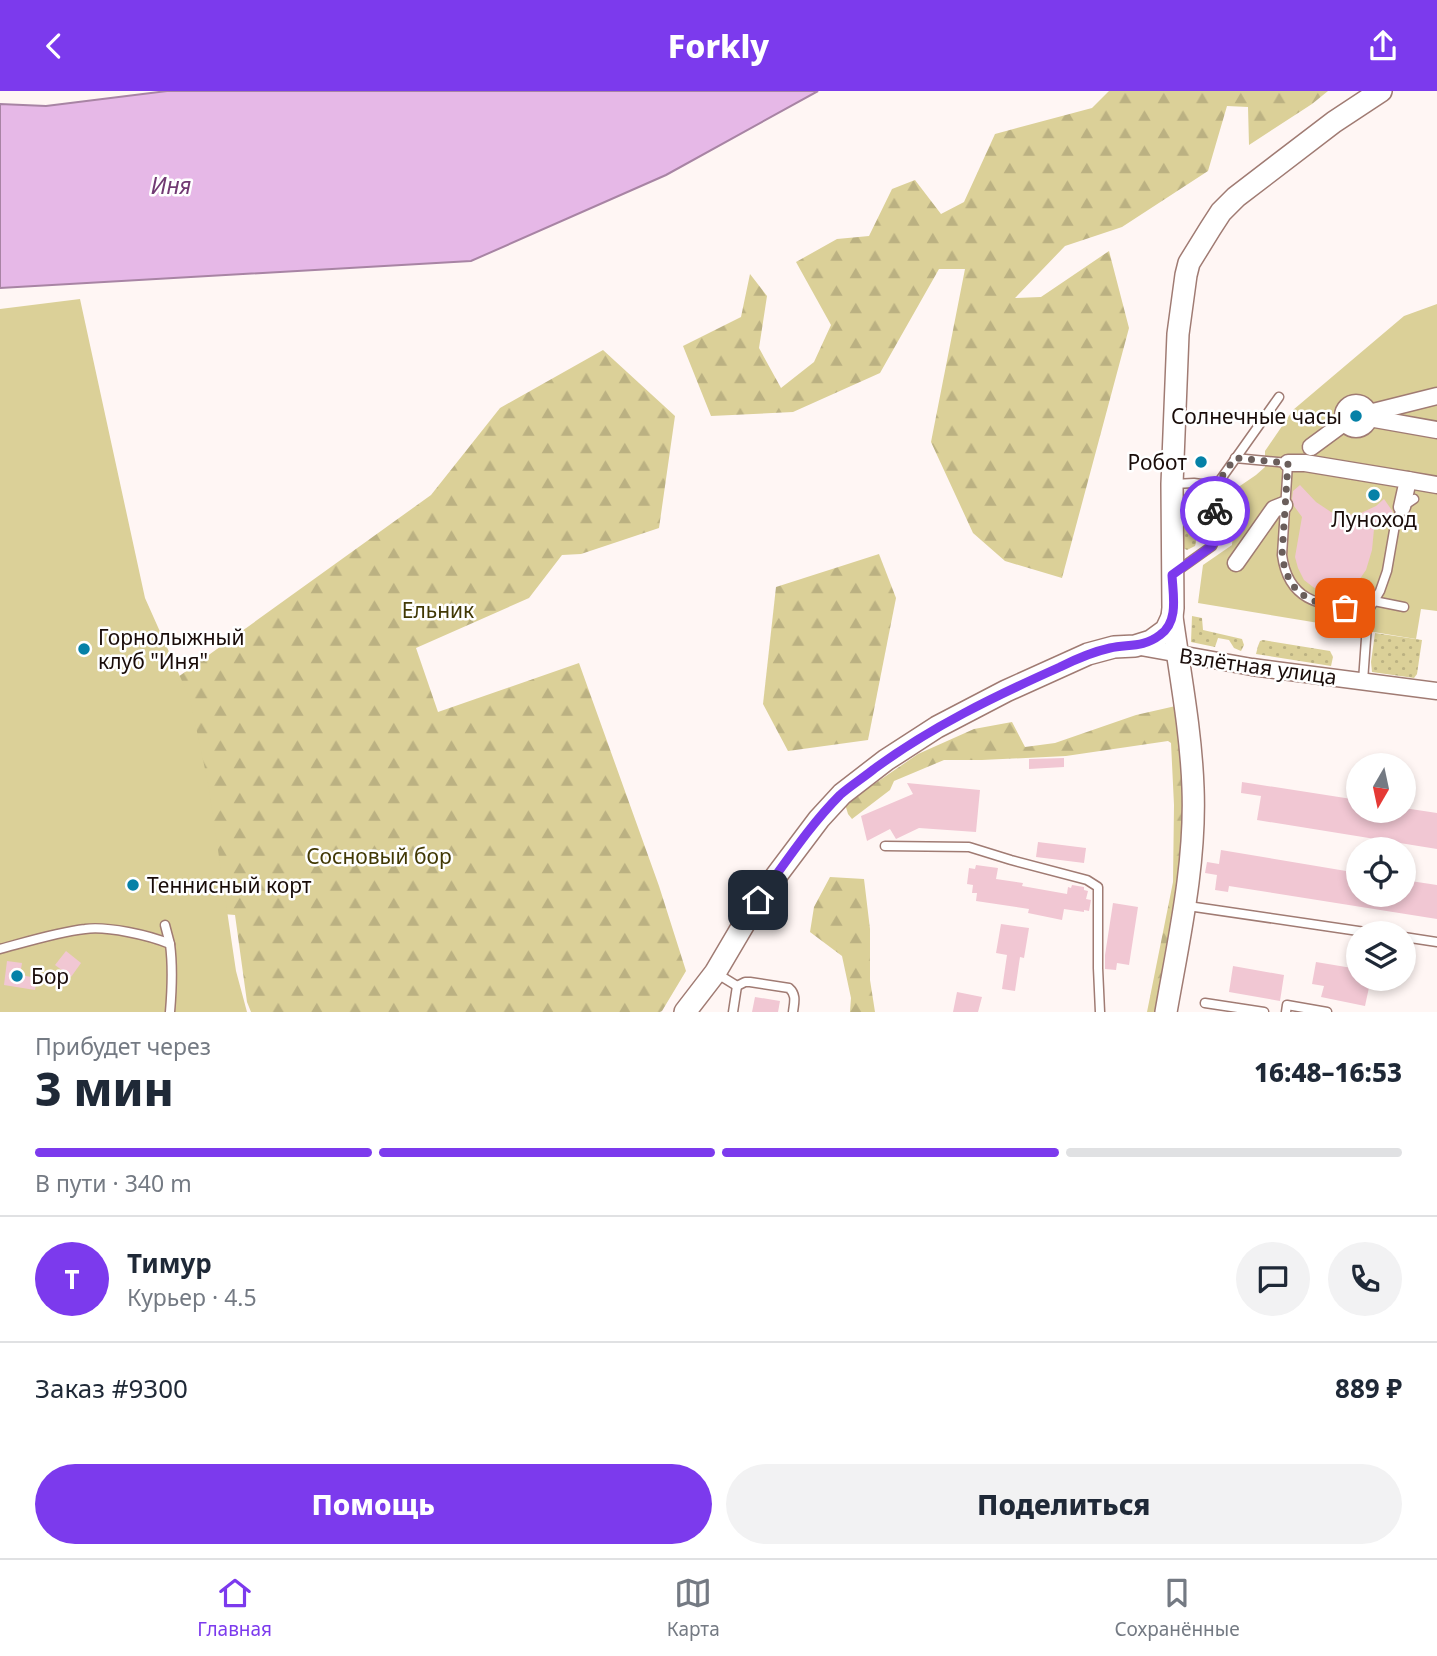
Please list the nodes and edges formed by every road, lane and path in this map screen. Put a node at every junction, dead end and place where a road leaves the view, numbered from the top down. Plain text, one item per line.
1 (1381, 91) edge
2 (1437, 396) edge
3 (1279, 397) dead end
4 (1369, 415) junction
5 (1350, 428) junction
6 (1437, 430) edge
7 (1311, 447) dead end
8 (1235, 458) junction
9 (1288, 463) junction
10 (1408, 480) junction
11 (1172, 484) junction
12 (1216, 485) junction
13 (1437, 485) edge
14 (1408, 503) joint
15 (1284, 505) junction
16 (1236, 563) dead end
17 (1172, 575) junction
18 (1374, 601) junction
19 (1404, 607) dead end
20 (1368, 611) junction
21 (1172, 617) junction
22 (1135, 646) junction
23 (1177, 655) junction
24 (1363, 681) junction
25 (1437, 691) edge
26 (885, 846) dead end
27 (1185, 905) junction
28 (165, 926) dead end
29 (1346, 929) edge
30 (1416, 939) edge
31 (1437, 942) edge
32 (170, 944) junction
33 (0, 949) edge
34 (715, 973) junction
35 (737, 986) junction
36 (1205, 1003) dead end
37 (170, 1012) edge
38 (685, 1012) edge
39 (733, 1012) edge
40 (793, 1012) edge
41 (1100, 1012) edge
42 (1166, 1012) edge
43 (1264, 1012) edge
44 (1286, 1012) edge
45 (1327, 1012) edge

1 - 11 main road
2 - 4 street
3 - 8 lane
4 - 5 street
4 - 5 street
4 - 6 street
5 - 7 street
8 - 9 lane
8 - 12 lane
9 - 10 street
9 - 15 lane
10 - 13 street
10 - 14 street
11 - 12 lane
11 - 17 main road
12 - 17 lane
14 - 18 lane
15 - 16 street
15 - 20 lane
17 - 21 main road
18 - 19 lane
18 - 20 lane
20 - 24 lane
21 - 22 main road
21 - 23 main road
22 - 23 street, Взлётная улица
22 - 34 main road, Взлётная улица
23 - 24 street, Взлётная улица
23 - 27 main road
24 - 25 street, Взлётная улица
26 - 41 lane
27 - 29 lane
27 - 42 main road
28 - 32 lane
30 - 31 lane
32 - 33 lane
32 - 37 lane
34 - 35 lane
34 - 38 main road, Взлётная улица
35 - 39 lane
35 - 40 lane
36 - 43 lane
44 - 45 lane

